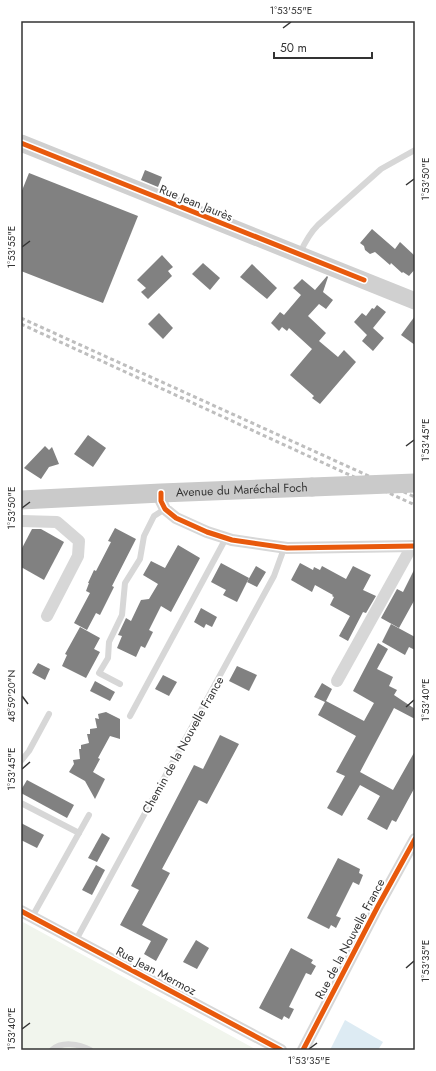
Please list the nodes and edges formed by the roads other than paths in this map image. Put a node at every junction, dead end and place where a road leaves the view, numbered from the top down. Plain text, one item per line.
1 (21, 143) edge
2 (415, 150) edge
3 (299, 255) junction
4 (415, 301) edge
5 (415, 483) edge
6 (21, 500) edge
7 (163, 501) junction
8 (21, 521) edge
9 (226, 538) junction
10 (413, 546) edge
11 (282, 547) junction
12 (47, 616) dead end
13 (337, 681) dead end
14 (120, 684) dead end
15 (49, 714) dead end
16 (130, 716) dead end
17 (21, 761) edge
18 (21, 803) edge
19 (89, 815) dead end
20 (79, 833) junction
21 (415, 839) edge
22 (21, 911) edge
23 (32, 917) junction
24 (76, 940) junction
25 (52, 1050) edge
26 (90, 1050) edge
27 (281, 1050) edge
28 (303, 1050) edge

1 - 3 main road, Rue Jean Jaurès
2 - 3 lane
3 - 4 main road, Rue Jean Jaurès
5 - 7 main road, Avenue du Maréchal Foch, bridge
6 - 7 main road, Avenue du Maréchal Foch
7 - 9 street
7 - 14 lane
8 - 12 street
9 - 11 street
9 - 16 lane
10 - 11 street
10 - 13 street
11 - 24 lane, Chemin de la Nouvelle France
15 - 17 lane
18 - 20 lane
19 - 20 lane
20 - 23 lane
21 - 28 street, Rue de la Nouvelle France
22 - 23 street, Rue Jean Mermoz
23 - 24 street, Rue Jean Mermoz
24 - 27 street, Rue Jean Mermoz
25 - 26 lane

